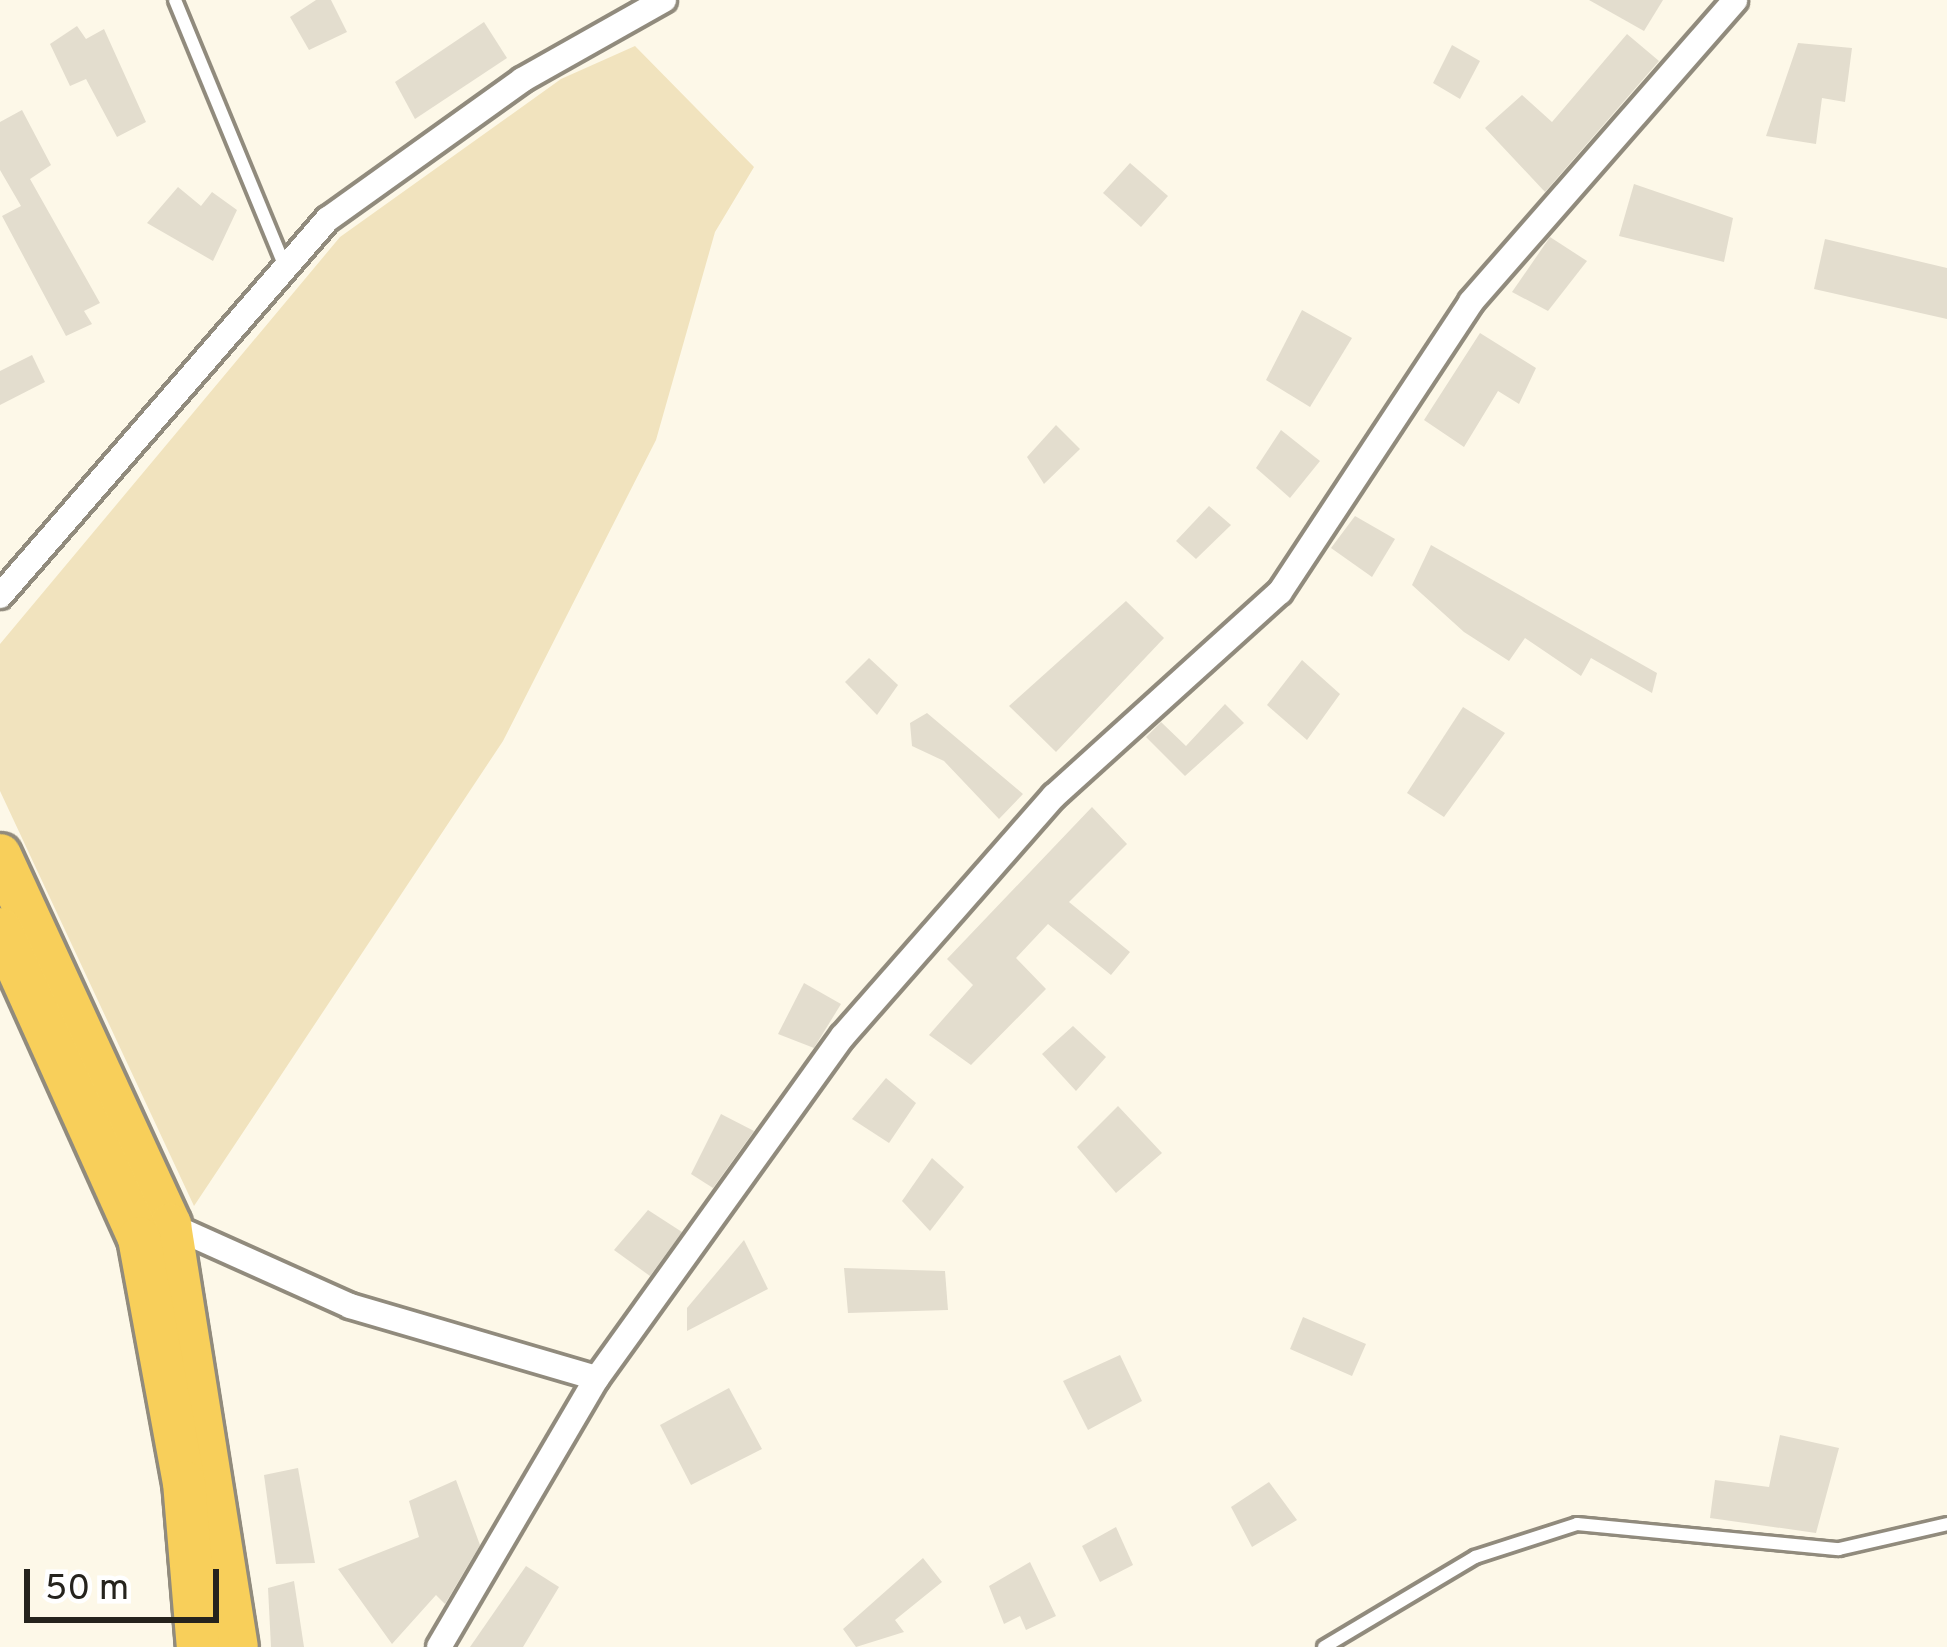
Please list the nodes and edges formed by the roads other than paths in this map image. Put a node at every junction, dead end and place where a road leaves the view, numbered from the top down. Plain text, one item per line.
1 (176, 0) edge
2 (664, 0) edge
3 (1735, 0) edge
4 (284, 265) junction
5 (0, 596) edge
6 (0, 855) edge
7 (0, 929) edge
8 (170, 1225) junction
9 (597, 1378) junction
10 (1947, 1524) edge
11 (198, 1647) edge
12 (237, 1647) edge
13 (439, 1647) edge
14 (1324, 1647) edge

1 - 4 lane
2 - 4 street
3 - 9 street
4 - 5 street
6 - 8 highway
7 - 11 highway
8 - 9 street
8 - 12 highway
9 - 13 street
10 - 14 lane

